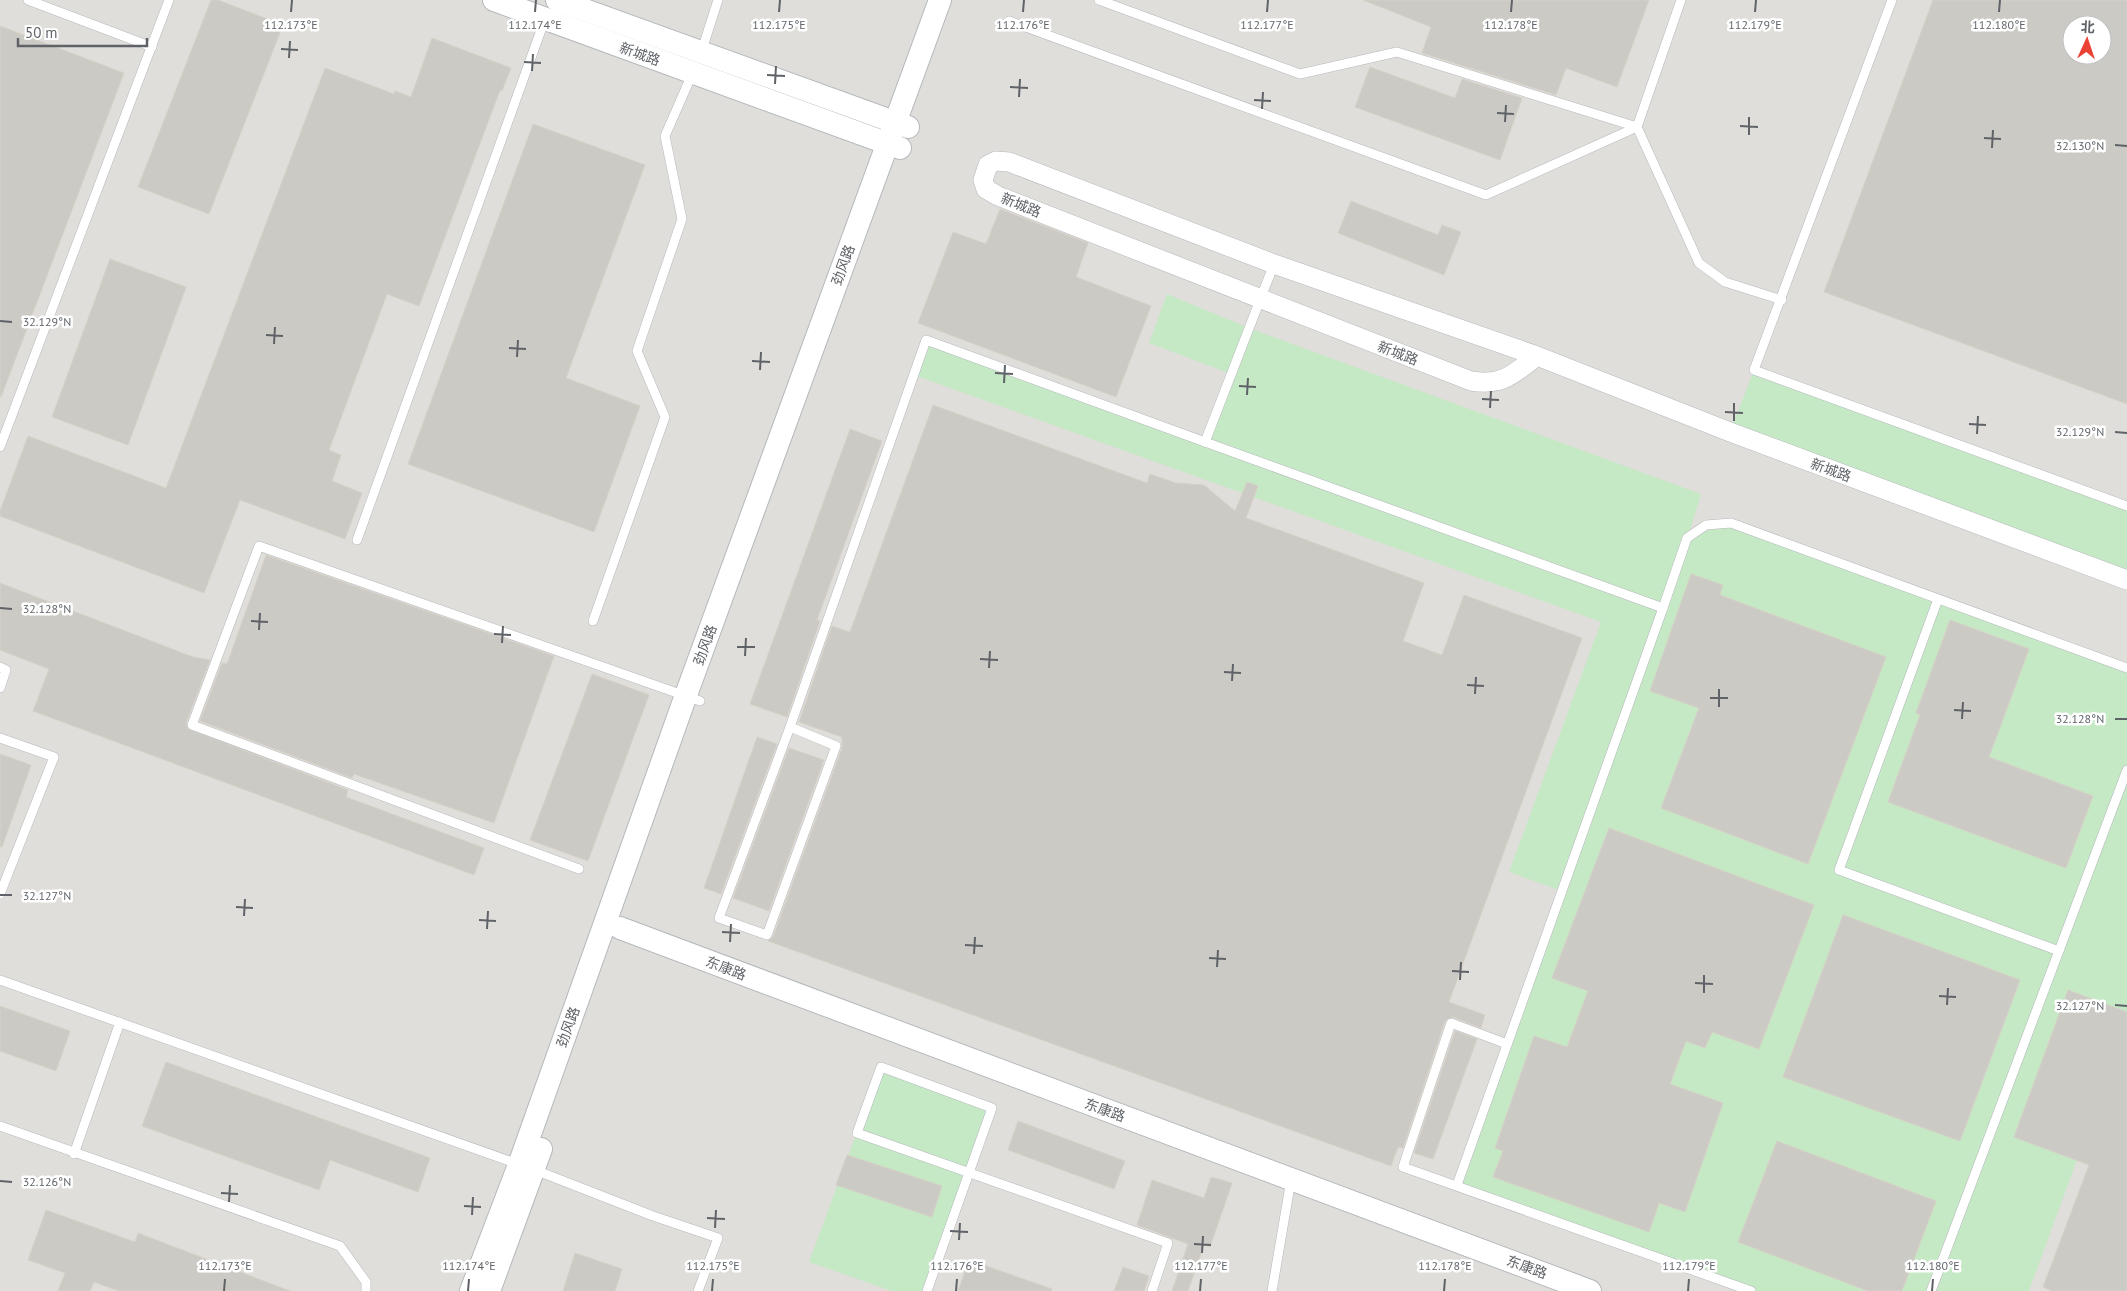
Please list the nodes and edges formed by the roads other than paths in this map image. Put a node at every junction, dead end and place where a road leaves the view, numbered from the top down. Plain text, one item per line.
1 (28, 0) edge
2 (169, 0) edge
3 (494, 0) edge
4 (557, 0) edge
5 (718, 0) edge
6 (940, 0) edge
7 (954, 0) edge
8 (1099, 0) edge
9 (1681, 0) edge
10 (1892, 0) edge
11 (549, 10) edge
12 (1009, 21) dead end
13 (152, 47) junction
14 (697, 62) junction
15 (1637, 128) junction
16 (898, 135) junction
17 (1274, 264) junction
18 (1260, 299) junction
19 (1782, 300) junction
20 (1537, 356) junction
21 (1205, 442) junction
22 (0, 447) edge
23 (2127, 506) edge
24 (357, 540) dead end
25 (2127, 580) edge
26 (1938, 599) junction
27 (1663, 608) junction
28 (593, 621) dead end
29 (0, 667) edge
30 (2127, 668) edge
31 (0, 688) edge
32 (693, 698) junction
33 (790, 727) junction
34 (0, 738) edge
35 (2127, 770) edge
36 (579, 869) dead end
37 (0, 894) edge
38 (620, 928) junction
39 (2059, 952) junction
40 (0, 980) edge
41 (120, 1022) junction
42 (1507, 1044) junction
43 (0, 1126) edge
44 (74, 1154) junction
45 (527, 1167) junction
46 (969, 1172) junction
47 (1291, 1179) junction
48 (1457, 1185) junction
49 (366, 1291) edge
50 (471, 1291) edge
51 (489, 1291) edge
52 (698, 1291) edge
53 (927, 1291) edge
54 (1152, 1291) edge
55 (1272, 1291) edge
56 (1590, 1291) edge
57 (1751, 1291) edge
58 (1931, 1291) edge

1 - 13 lane
2 - 13 lane
3 - 11 street, 新城路
4 - 14 street, 新城路
5 - 14 lane
6 - 16 street, 劲风路
7 - 16 street, 劲风路
8 - 15 lane
9 - 15 lane
10 - 19 lane
11 - 14 street, 新城路
11 - 24 lane
12 - 15 lane
13 - 22 lane
14 - 16 street, 新城路
14 - 28 lane
15 - 19 lane
16 - 32 street, 劲风路
17 - 18 lane
17 - 18 street, 新城路
17 - 20 street, 新城路
18 - 20 street, 新城路
18 - 21 lane
19 - 23 lane
20 - 25 street, 新城路
21 - 27 lane
21 - 33 lane
26 - 27 lane
26 - 30 lane
26 - 39 lane
27 - 42 lane
29 - 31 lane
32 - 36 lane
32 - 38 street, 劲风路
32 - 45 street, 劲风路
33 - 33 lane
34 - 37 lane
35 - 39 lane
38 - 45 street, 劲风路
38 - 47 street, 东康路
39 - 58 lane
40 - 41 lane
41 - 44 lane
41 - 45 lane
42 - 48 lane
42 - 48 lane
43 - 44 lane
44 - 49 lane
45 - 50 street, 劲风路
45 - 51 street, 劲风路
45 - 52 lane
46 - 46 lane
46 - 53 lane
46 - 54 lane
47 - 55 lane
47 - 56 street, 东康路
48 - 57 lane

